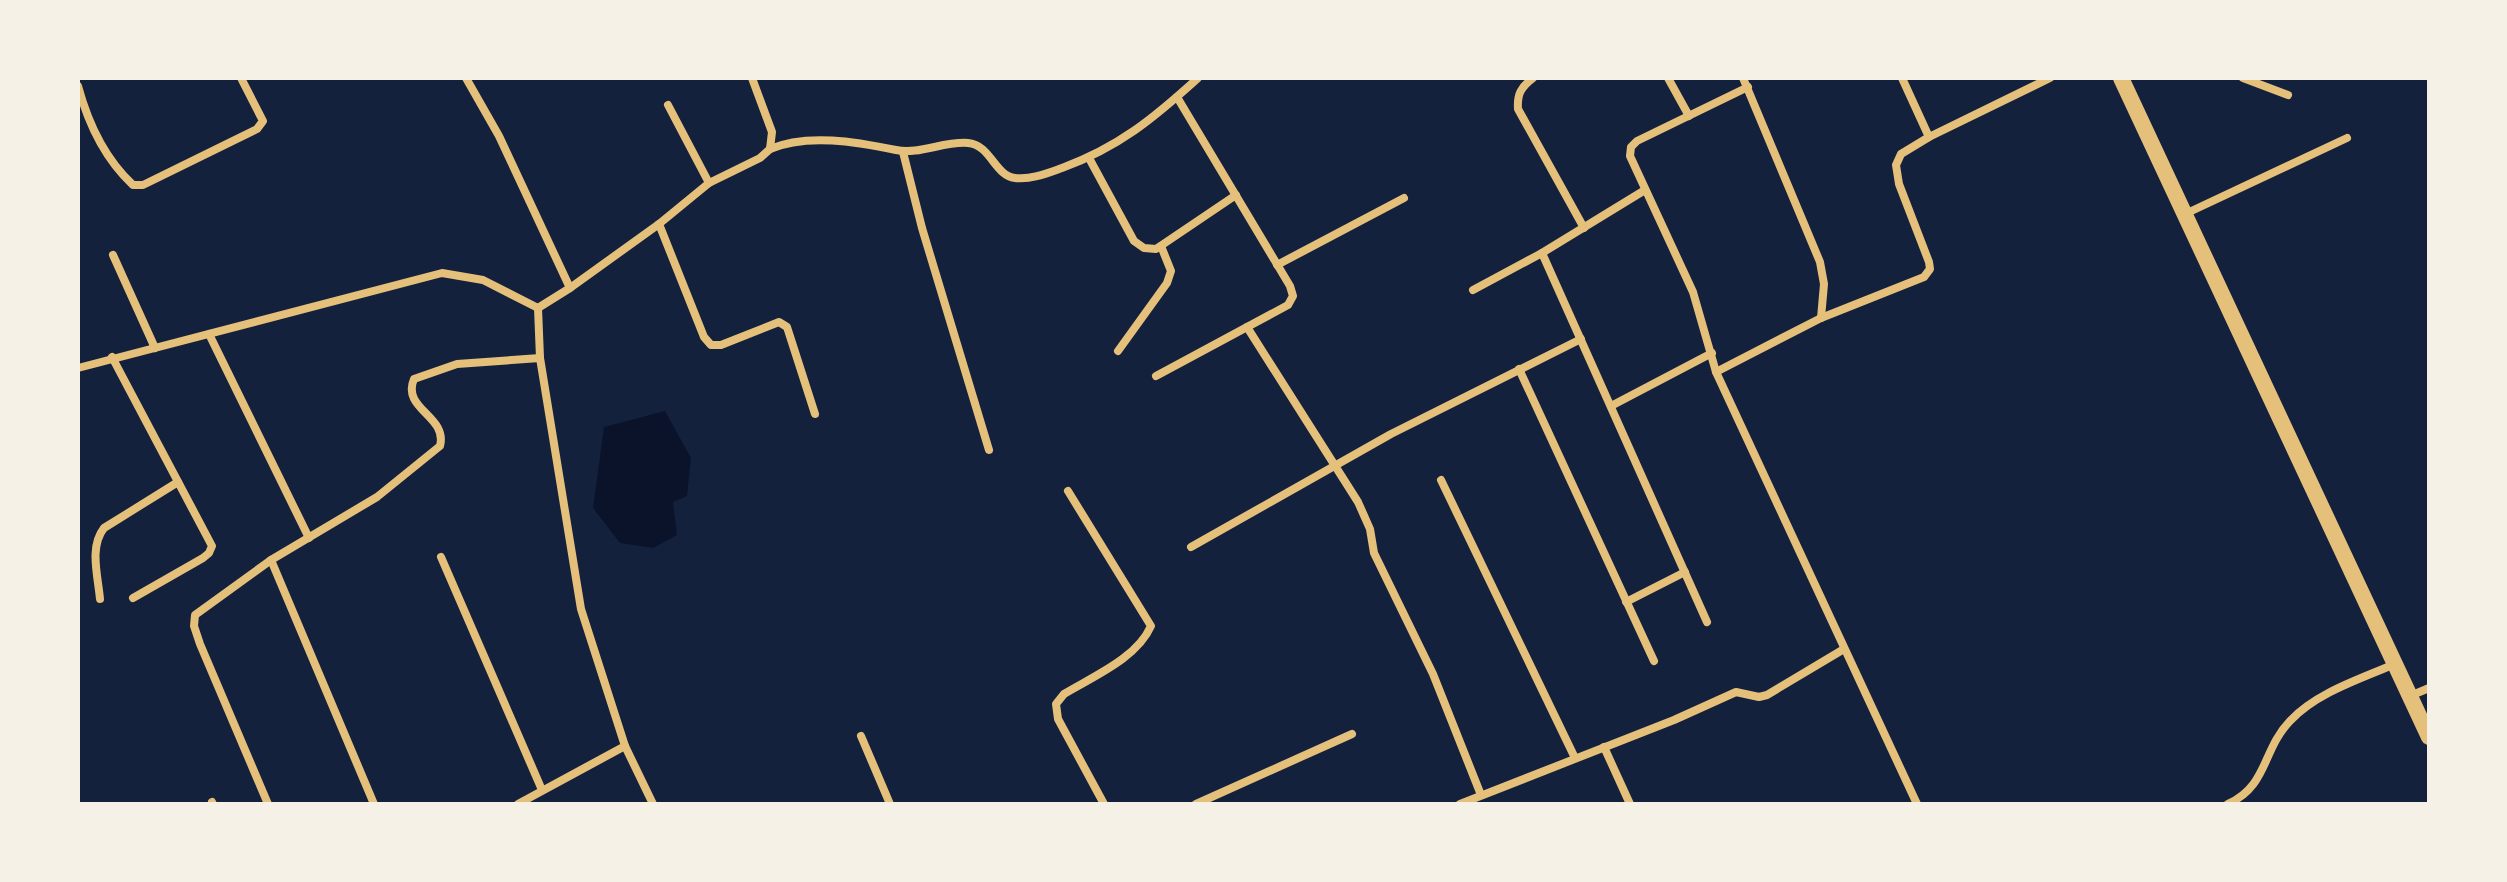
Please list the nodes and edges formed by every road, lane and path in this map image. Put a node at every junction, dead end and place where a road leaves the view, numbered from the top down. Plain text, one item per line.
1 (241, 78) edge
2 (466, 78) edge
3 (752, 78) edge
4 (1198, 78) edge
5 (1533, 78) edge
6 (1668, 78) edge
7 (1902, 78) edge
8 (2050, 78) edge
9 (2121, 78) edge
10 (2243, 78) edge
11 (1745, 82) edge
12 (78, 86) edge
13 (2288, 95) dead end
14 (1177, 97) junction
15 (668, 105) dead end
16 (1689, 116) junction
17 (1929, 137) junction
18 (2347, 138) dead end
19 (770, 149) junction
20 (903, 152) junction
21 (1089, 158) junction
22 (709, 183) junction
23 (1645, 190) junction
24 (1236, 195) junction
25 (1404, 198) dead end
26 (2184, 214) junction
27 (659, 224) junction
28 (1584, 228) junction
29 (1161, 246) junction
30 (1542, 253) junction
31 (113, 255) dead end
32 (1277, 265) junction
33 (570, 288) junction
34 (1473, 290) dead end
35 (538, 308) junction
36 (1821, 318) junction
37 (1247, 327) junction
38 (209, 334) junction
39 (1581, 339) junction
40 (155, 348) junction
41 (1118, 351) dead end
42 (1712, 353) junction
43 (112, 357) junction
44 (540, 358) junction
45 (78, 368) edge
46 (1519, 369) junction
47 (1716, 372) junction
48 (1156, 376) dead end
49 (1611, 406) junction
50 (815, 414) dead end
51 (989, 450) dead end
52 (1333, 465) junction
53 (1441, 480) dead end
54 (178, 482) junction
55 (1068, 491) dead end
56 (309, 538) junction
57 (1191, 547) dead end
58 (441, 557) dead end
59 (271, 560) junction
60 (1685, 572) junction
61 (133, 598) dead end
62 (100, 599) dead end
63 (1626, 602) junction
64 (1707, 622) dead end
65 (1844, 649) junction
66 (1654, 661) dead end
67 (2395, 663) junction
68 (2429, 688) edge
69 (2410, 696) junction
70 (2428, 733) edge
71 (1352, 734) dead end
72 (861, 736) dead end
73 (625, 746) junction
74 (1604, 747) junction
75 (1575, 758) junction
76 (542, 790) junction
77 (1481, 795) junction
78 (268, 804) edge
79 (374, 804) edge
80 (518, 804) edge
81 (653, 804) edge
82 (890, 804) edge
83 (1104, 804) edge
84 (1196, 804) edge
85 (1460, 804) edge
86 (1630, 804) edge
87 (1917, 804) edge
88 (2228, 804) edge

1 - 12 street
2 - 33 street
3 - 19 street
4 - 14 street
5 - 28 street
6 - 16 street
7 - 17 street
8 - 17 street
9 - 26 main road
10 - 13 street
11 - 16 street
11 - 36 street
14 - 21 street
14 - 24 street
15 - 22 street
16 - 23 street
17 - 36 street
18 - 26 street
19 - 20 street
19 - 22 street
20 - 21 street
20 - 51 street
21 - 29 street
22 - 27 street
23 - 28 street
23 - 42 street
24 - 29 street
24 - 32 street
25 - 32 street
26 - 67 main road
27 - 33 street
27 - 50 street
28 - 30 street
29 - 41 street
30 - 34 street
30 - 39 street
31 - 40 street
32 - 37 street
33 - 35 street
35 - 38 street
35 - 44 street
36 - 47 street
37 - 48 street
37 - 52 street
38 - 40 street
38 - 56 street
39 - 46 street
39 - 49 street
40 - 43 street
42 - 47 street
42 - 49 street
43 - 45 street
43 - 54 street
44 - 56 street
44 - 73 street
46 - 52 street
46 - 63 street
47 - 65 street
49 - 60 street
52 - 57 street
52 - 77 street
53 - 75 street
54 - 61 street
54 - 62 street
55 - 83 street
56 - 59 street
58 - 76 street
59 - 78 street
59 - 79 street
60 - 63 street
60 - 64 street
63 - 66 street
65 - 74 street
65 - 87 street
67 - 69 main road
67 - 88 street
68 - 69 street
69 - 70 main road
71 - 84 street
72 - 82 street
73 - 76 street
73 - 81 street
74 - 75 street
74 - 86 street
75 - 77 street
76 - 80 street
77 - 85 street

